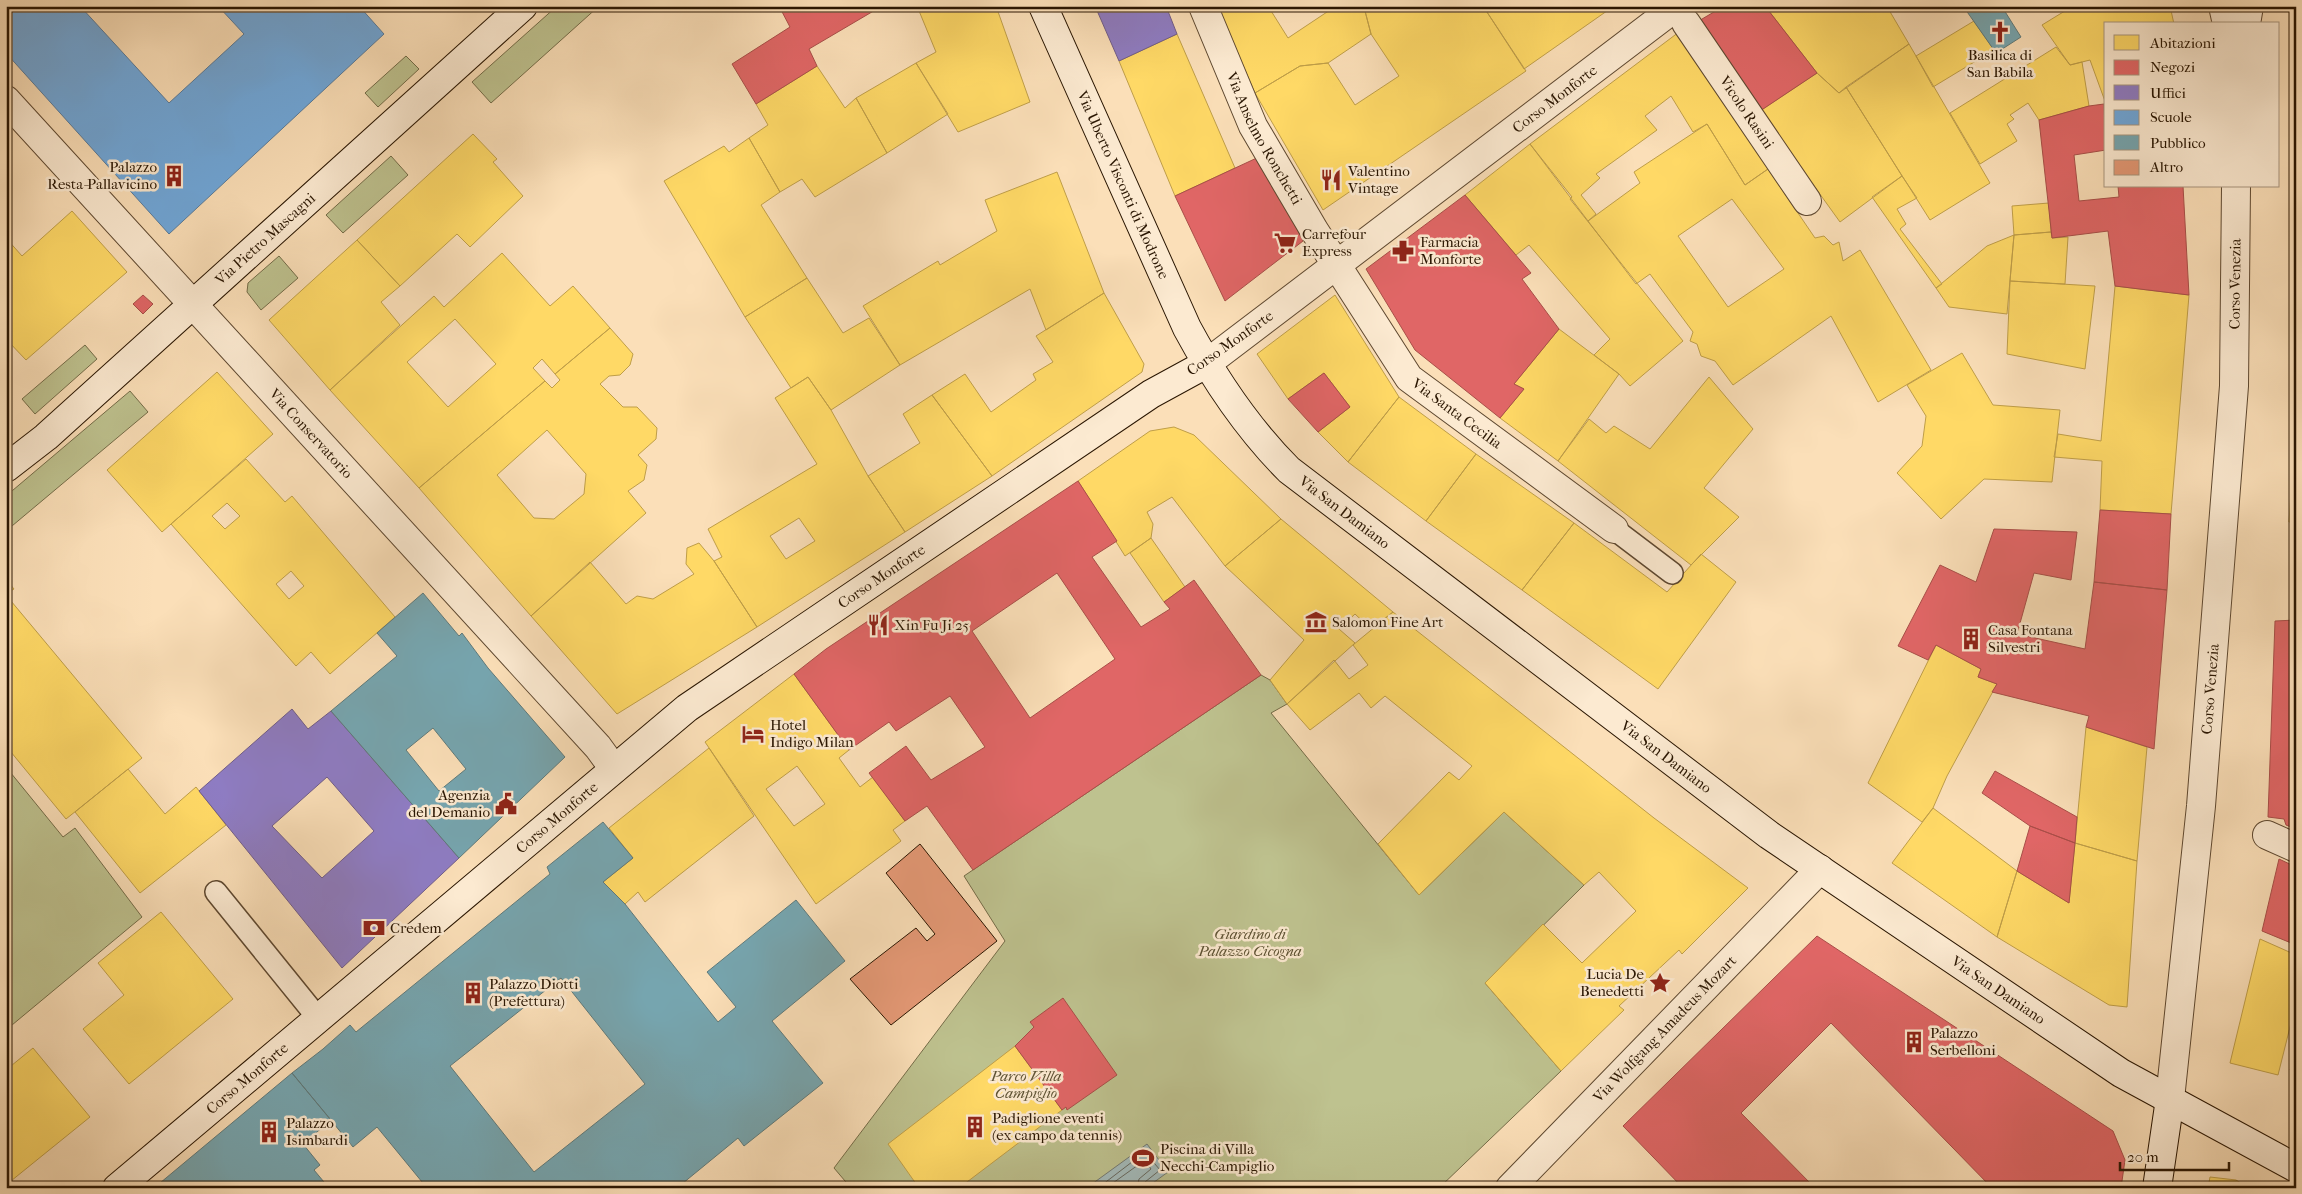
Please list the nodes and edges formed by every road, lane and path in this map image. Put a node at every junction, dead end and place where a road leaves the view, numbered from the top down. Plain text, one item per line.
1 (523, 6) edge
2 (1043, 6) edge
3 (1203, 6) edge
4 (2223, 6) edge
5 (2249, 6) edge
6 (1682, 14) edge
7 (2227, 22) edge
8 (2246, 22) edge
9 (6, 100) edge
10 (2236, 188) edge
11 (1808, 201) dead end
12 (1336, 264) junction
13 (192, 304) junction
14 (1206, 364) junction
15 (6, 468) edge
16 (1614, 529) joint
17 (1672, 573) dead end
18 (614, 769) junction
19 (2267, 835) dead end
20 (2296, 848) edge
21 (1820, 869) junction
22 (216, 892) dead end
23 (318, 1018) junction
24 (2170, 1099) junction
25 (2296, 1168) edge
26 (118, 1188) edge
27 (1510, 1188) edge
28 (2157, 1188) edge

1 - 13 street, Via Pietro Mascagni
2 - 14 street, Via Uberto Visconti di Modrone
3 - 12 street, Via Anselmo Ronchetti
4 - 7 street
5 - 8 street
6 - 11 street, Vicolo Rasini
6 - 12 street, Corso Monforte
9 - 13 street, Via Conservatorio
10 - 24 street, Corso Venezia
12 - 14 street, Corso Monforte
12 - 16 street, Via Santa Cecilia
13 - 15 street, Via Pietro Mascagni
13 - 18 street, Via Conservatorio
14 - 18 street, Corso Monforte
14 - 21 street, Via San Damiano
16 - 17 lane
18 - 23 street, Corso Monforte
19 - 20 street
21 - 24 street, Via San Damiano
21 - 27 street, Via Wolfgang Amadeus Mozart
22 - 23 lane
23 - 26 street, Corso Monforte
24 - 25 street, Via San Damiano
24 - 28 street, Corso Venezia

